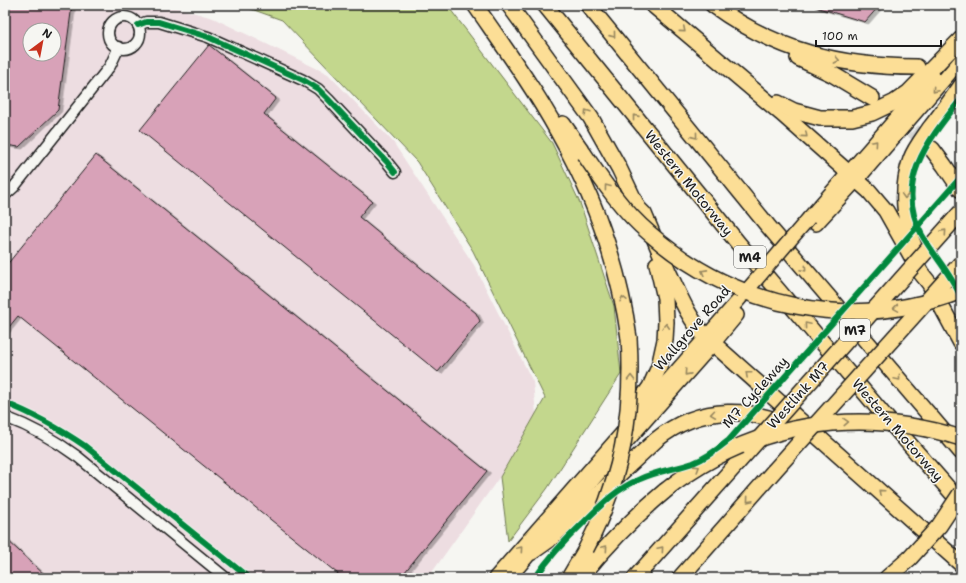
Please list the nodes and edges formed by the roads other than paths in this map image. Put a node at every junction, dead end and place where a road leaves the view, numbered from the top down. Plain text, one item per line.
1 (476, 5) edge
2 (484, 5) edge
3 (509, 5) edge
4 (545, 5) edge
5 (588, 5) edge
6 (653, 5) edge
7 (705, 5) edge
8 (713, 5) edge
9 (138, 25) junction
10 (961, 39) edge
11 (961, 45) edge
12 (119, 47) junction
13 (961, 60) edge
14 (917, 67) dead end
15 (961, 86) edge
16 (872, 98) dead end
17 (765, 100) junction
18 (932, 149) tunnel mouth
19 (395, 172) dead end
20 (853, 176) junction
21 (961, 190) edge
22 (5, 195) edge
23 (638, 208) junction
24 (961, 212) edge
25 (961, 263) edge
26 (929, 283) junction
27 (961, 291) edge
28 (710, 340) junction
29 (961, 343) edge
30 (639, 413) junction
31 (5, 417) edge
32 (819, 437) junction
33 (961, 438) edge
34 (961, 452) edge
35 (961, 493) edge
36 (961, 503) edge
37 (532, 552) junction
38 (961, 564) edge
39 (226, 578) edge
40 (494, 578) edge
41 (509, 578) edge
42 (569, 578) edge
43 (580, 578) edge
44 (635, 578) edge
45 (680, 578) edge
46 (887, 578) edge

42 -> 1 highway, bridge
27 -> 2 highway, bridge
23 -> 3 highway
36 -> 4 highway, Western Motorway / M4
5 -> 34 highway, M4
6 -> 17 highway
7 - 16 highway
8 -> 14 highway
9 - 12 street
9 - 12 street
9 - 19 street
10 - 17 highway
20 -> 11 main road, Wallgrove Road
12 - 22 street
13 -> 20 main road, Wallgrove Road
15 -> 26 highway
17 -> 20 highway
18 - 21 highway
20 - 26 highway
20 - 28 main road, Wallgrove Road, bridge
23 - 28 highway
30 -> 23 highway
44 -> 24 highway, Westlink M7 / M7, bridge
25 -> 45 highway, M7, bridge
26 - 29 highway
28 - 30 main road, Wallgrove Road
32 -> 28 highway
28 -> 37 main road, Wallgrove Road
40 -> 30 main road, Wallgrove Road
31 - 39 street
32 -> 37 highway
38 -> 32 highway
43 -> 33 highway, bridge
35 - 46 highway, bridge
37 - 41 main road, Wallgrove Road

